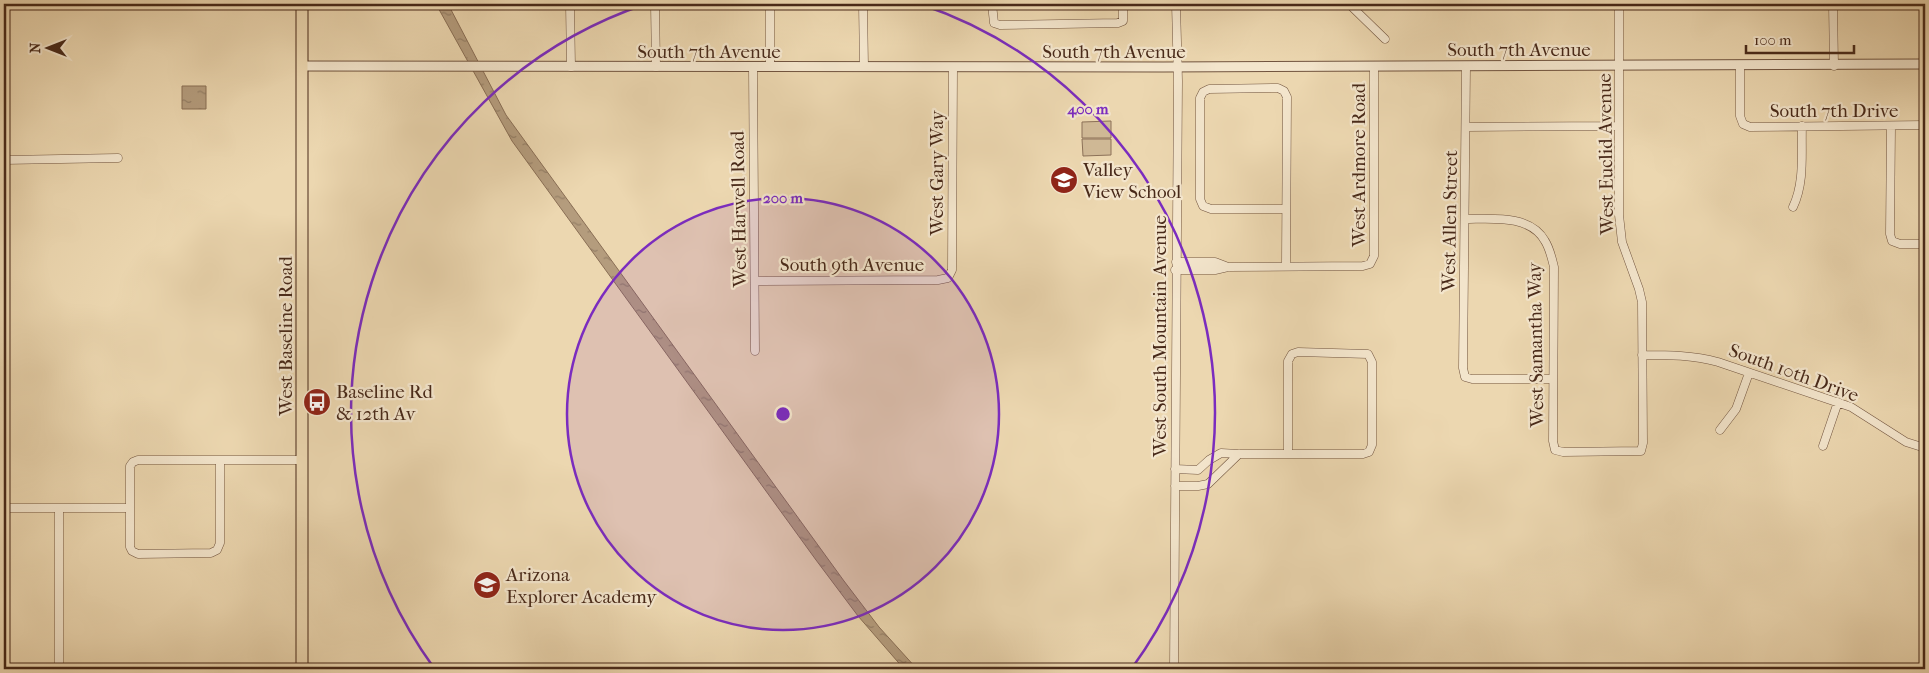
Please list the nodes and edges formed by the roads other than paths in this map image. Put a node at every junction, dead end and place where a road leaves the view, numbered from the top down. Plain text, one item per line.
1 (302, 4) edge
2 (570, 4) edge
3 (655, 4) edge
4 (770, 4) edge
5 (864, 4) edge
6 (992, 4) edge
7 (1123, 4) edge
8 (1176, 4) edge
9 (1349, 4) edge
10 (1619, 4) edge
11 (1833, 4) edge
12 (1385, 39) dead end
13 (1925, 64) edge
14 (302, 66) junction
15 (770, 66) junction
16 (864, 66) junction
17 (1374, 66) junction
18 (1466, 66) junction
19 (1620, 66) junction
20 (1740, 66) junction
21 (1834, 66) junction
22 (571, 67) junction
23 (656, 67) junction
24 (753, 67) junction
25 (953, 67) junction
26 (1178, 67) junction
27 (1925, 125) edge
28 (1466, 126) junction
29 (1619, 126) junction
30 (1802, 126) junction
31 (1891, 126) junction
32 (118, 158) dead end
33 (4, 160) edge
34 (1793, 207) dead end
35 (1286, 209) junction
36 (1465, 219) junction
37 (1925, 244) edge
38 (1176, 266) junction
39 (1286, 266) junction
40 (948, 278) joint
41 (755, 281) junction
42 (755, 352) dead end
43 (1642, 355) junction
44 (1749, 373) junction
45 (1553, 379) junction
46 (1838, 402) junction
47 (1720, 430) dead end
48 (1823, 446) dead end
49 (1925, 448) edge
50 (1555, 450) joint
51 (1239, 454) junction
52 (1288, 454) junction
53 (220, 460) junction
54 (302, 460) junction
55 (1201, 469) junction
56 (1175, 470) junction
57 (1210, 482) junction
58 (1175, 486) junction
59 (4, 508) edge
60 (59, 508) junction
61 (130, 508) junction
62 (59, 669) edge
63 (302, 669) edge
64 (1174, 669) edge

1 - 14 main road, West Baseline Road
2 - 22 street
3 - 23 street
4 - 15 street
5 - 16 street
6 - 7 street
8 - 26 street, West South Mountain Avenue
9 - 12 street
10 - 19 street, West Euclid Avenue
11 - 21 street
13 - 21 street, South 7th Avenue
14 - 22 street, South 7th Avenue
14 - 54 main road, West Baseline Road
15 - 16 street, South 7th Avenue
15 - 24 street, South 7th Avenue
16 - 25 street, South 7th Avenue
17 - 18 street, South 7th Avenue
17 - 26 street, South 7th Avenue
17 - 39 street, West Ardmore Road
18 - 19 street, South 7th Avenue
18 - 28 street, West Allen Street
19 - 20 street, South 7th Avenue
19 - 29 street, West Euclid Avenue
20 - 21 street, South 7th Avenue
20 - 30 street, South 7th Drive
22 - 23 street, South 7th Avenue
23 - 24 street, South 7th Avenue
24 - 41 street, West Harwell Road
25 - 26 street, South 7th Avenue
25 - 40 street, West Gary Way
26 - 38 street, West South Mountain Avenue
27 - 31 street, South 7th Drive
28 - 29 street
28 - 36 street, West Allen Street
29 - 43 street, West Euclid Avenue
30 - 31 street, South 7th Drive
30 - 34 street
31 - 37 street
32 - 33 street
35 - 35 street
35 - 39 street
36 - 45 street, West Samantha Way
36 - 45 street, West Allen Street
38 - 39 street
38 - 56 street, West South Mountain Avenue
40 - 41 street, South 9th Avenue
41 - 42 street, West Harwell Road
43 - 44 street, South 10th Drive
43 - 50 street, West Euclid Avenue
44 - 46 street, South 10th Drive
44 - 47 street
45 - 50 street, West Samantha Way
46 - 48 street
46 - 49 street, South 10th Drive
51 - 52 street
51 - 55 street
51 - 57 street
52 - 52 street
53 - 54 street
53 - 61 street
53 - 61 street
54 - 63 main road, West Baseline Road
55 - 56 street
55 - 57 street
56 - 58 street, West South Mountain Avenue
57 - 58 street
58 - 64 street, West South Mountain Avenue
59 - 60 street
60 - 61 street
60 - 62 street

